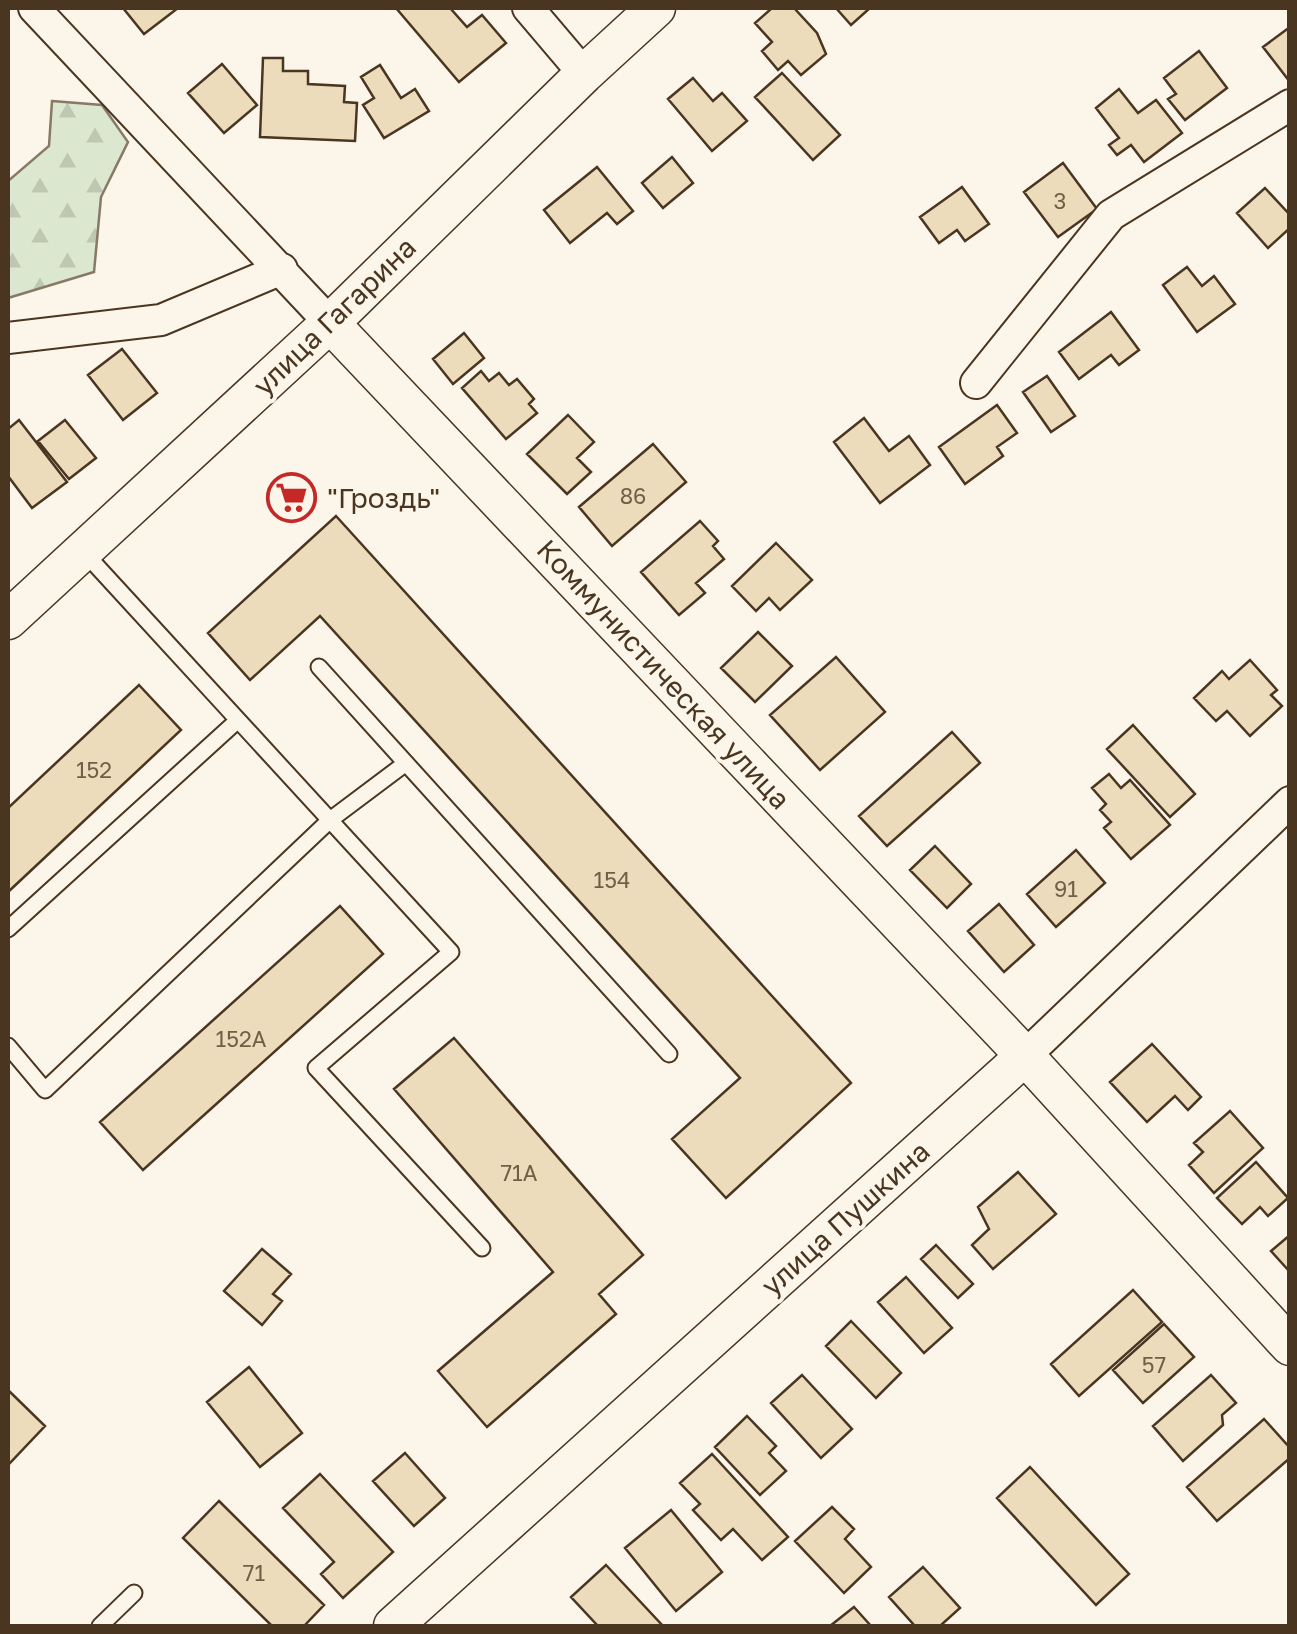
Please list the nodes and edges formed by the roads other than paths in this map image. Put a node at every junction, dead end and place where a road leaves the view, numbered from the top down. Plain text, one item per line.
1 (34, 8) edge
2 (528, 8) edge
3 (656, 8) edge
4 (584, 74) junction
5 (1290, 105) edge
6 (282, 270) junction
7 (330, 323) junction
8 (8, 338) edge
9 (976, 384) dead end
10 (82, 550) junction
11 (8, 620) edge
12 (319, 667) dead end
13 (238, 720) junction
14 (406, 763) junction
15 (1290, 802) edge
16 (330, 820) junction
17 (8, 929) edge
18 (8, 1046) edge
19 (669, 1054) dead end
20 (1025, 1056) junction
21 (482, 1248) dead end
22 (1290, 1346) edge
23 (134, 1592) dead end
24 (100, 1626) edge
25 (394, 1626) edge

1 - 6 street, Коммунистическая улица
2 - 4 street
3 - 4 street, улица Гагарина
4 - 7 street, улица Гагарина
5 - 9 street
6 - 7 street, Коммунистическая улица
6 - 8 street
7 - 10 street, улица Гагарина
7 - 20 street, Коммунистическая улица
10 - 11 street, улица Гагарина
10 - 13 lane
12 - 14 lane
13 - 16 lane
13 - 17 lane
14 - 16 lane
14 - 19 lane
15 - 20 street, улица Пушкина
16 - 18 lane
16 - 21 lane
20 - 22 street, Коммунистическая улица
20 - 25 street, улица Пушкина
23 - 24 lane

